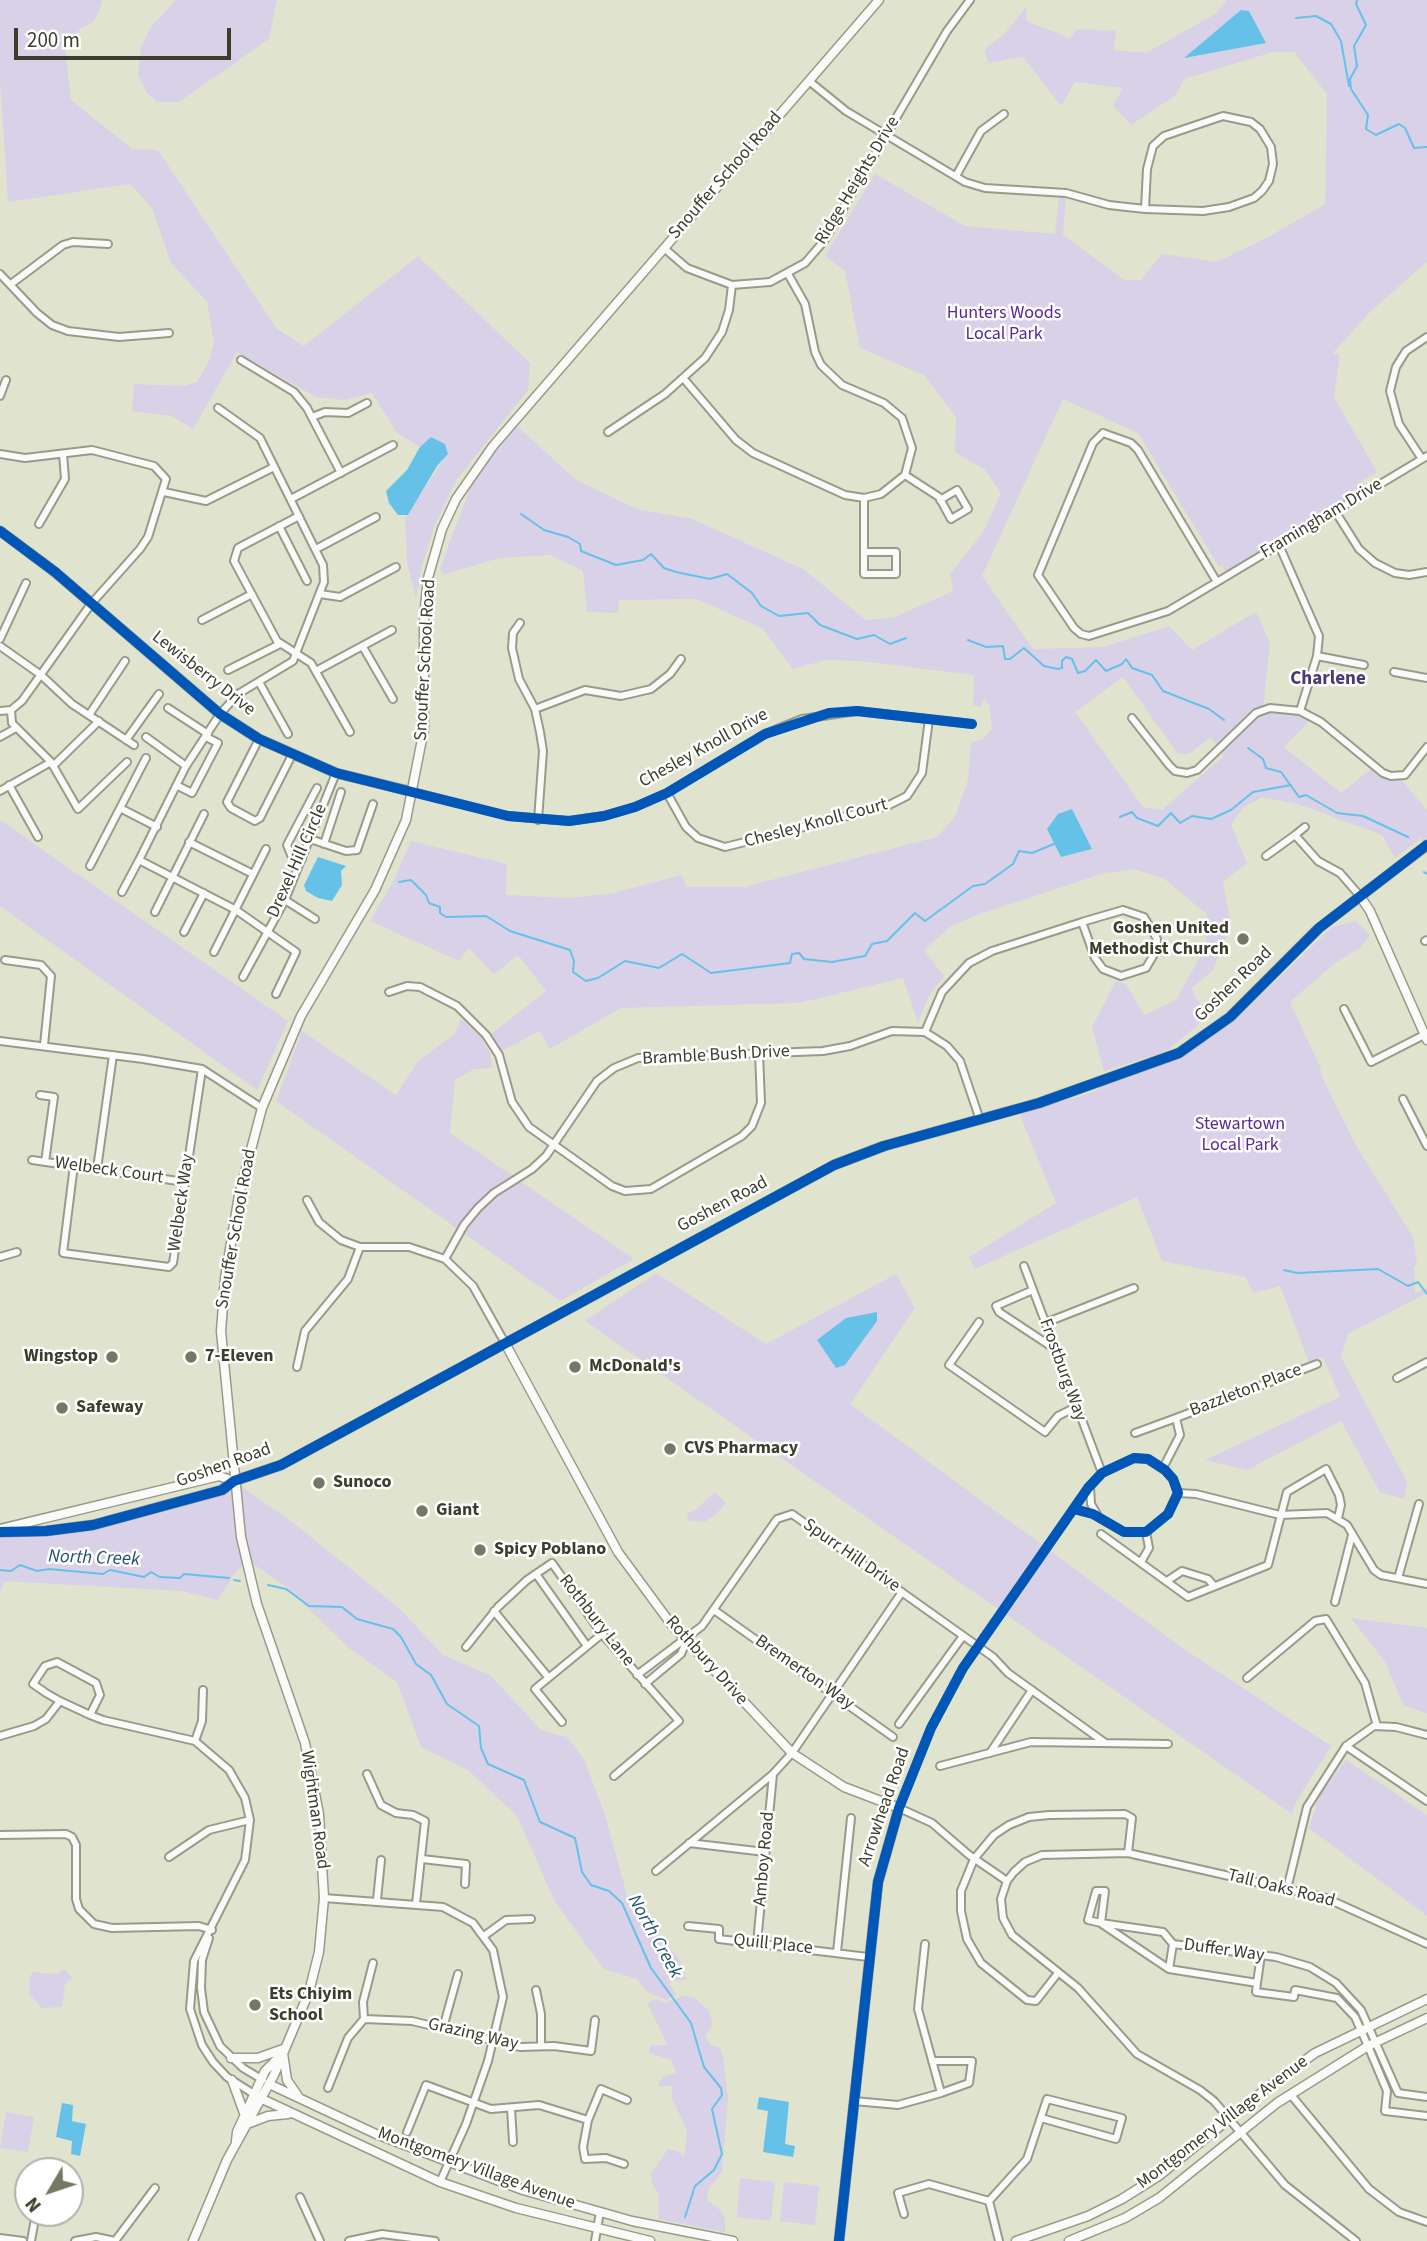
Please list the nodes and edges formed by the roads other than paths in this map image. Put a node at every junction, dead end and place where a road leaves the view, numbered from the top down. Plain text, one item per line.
1 (879, 0) edge
2 (970, 0) edge
3 (809, 80) junction
4 (1004, 114) dead end
5 (886, 135) junction
6 (956, 176) junction
7 (1145, 209) junction
8 (108, 244) dead end
9 (664, 248) junction
10 (0, 274) edge
11 (788, 274) junction
12 (11, 284) junction
13 (732, 285) junction
14 (169, 333) dead end
15 (1427, 337) edge
16 (241, 360) dead end
17 (684, 379) junction
18 (6, 380) dead end
19 (0, 396) edge
20 (367, 403) dead end
21 (218, 408) dead end
22 (312, 417) junction
23 (608, 432) dead end
24 (393, 445) dead end
25 (0, 454) edge
26 (63, 454) junction
27 (1424, 458) edge
28 (274, 467) junction
29 (341, 473) junction
30 (905, 475) junction
31 (164, 492) junction
32 (864, 498) junction
33 (291, 499) junction
34 (940, 500) junction
35 (1335, 511) junction
36 (299, 516) junction
37 (376, 517) dead end
38 (39, 524) dead end
39 (279, 526) junction
40 (0, 531) edge
41 (1279, 545) junction
42 (316, 549) junction
43 (864, 552) junction
44 (396, 567) dead end
45 (1427, 572) edge
46 (307, 581) dead end
47 (1217, 582) junction
48 (26, 583) dead end
49 (252, 593) junction
50 (320, 594) junction
51 (91, 604) junction
52 (202, 620) dead end
53 (520, 623) dead end
54 (392, 630) dead end
55 (0, 639) edge
56 (280, 644) junction
57 (0, 646) edge
58 (363, 647) junction
59 (297, 654) junction
60 (1317, 656) junction
61 (681, 659) dead end
62 (125, 661) dead end
63 (1364, 665) dead end
64 (229, 670) dead end
65 (316, 671) junction
66 (1394, 672) dead end
67 (41, 675) junction
68 (1427, 678) edge
69 (259, 682) junction
70 (159, 694) dead end
71 (393, 699) dead end
72 (168, 708) dead end
73 (535, 709) junction
74 (11, 710) junction
75 (0, 711) edge
76 (1300, 711) junction
77 (220, 714) junction
78 (89, 715) junction
79 (1132, 718) dead end
80 (929, 719) junction
81 (99, 721) junction
82 (972, 724) dead end
83 (16, 728) junction
84 (350, 733) dead end
85 (288, 734) dead end
86 (207, 736) junction
87 (0, 737) edge
88 (146, 737) dead end
89 (259, 739) junction
90 (126, 740) junction
91 (134, 745) dead end
92 (1427, 747) edge
93 (292, 755) junction
94 (146, 758) dead end
95 (127, 762) dead end
96 (52, 764) junction
97 (186, 766) junction
98 (336, 773) junction
99 (9, 785) junction
100 (178, 786) junction
101 (317, 788) dead end
102 (0, 791) edge
103 (341, 792) dead end
104 (413, 792) junction
105 (667, 793) junction
106 (373, 804) dead end
107 (120, 808) junction
108 (204, 814) dead end
109 (538, 820) junction
110 (157, 827) junction
111 (1305, 827) dead end
112 (1295, 835) junction
113 (37, 837) dead end
114 (310, 839) junction
115 (189, 842) junction
116 (324, 844) junction
117 (1427, 845) edge
118 (266, 849) dead end
119 (1266, 856) dead end
120 (302, 859) junction
121 (139, 860) junction
122 (90, 866) dead end
123 (253, 874) junction
124 (171, 876) junction
125 (122, 892) dead end
126 (204, 893) junction
127 (1360, 896) junction
128 (285, 900) junction
129 (236, 910) junction
130 (155, 912) dead end
131 (315, 919) dead end
132 (1082, 922) junction
133 (267, 930) junction
134 (184, 932) dead end
135 (214, 952) dead end
136 (5, 960) dead end
137 (243, 977) dead end
138 (388, 992) dead end
139 (276, 993) dead end
140 (1344, 1009) dead end
141 (925, 1032) junction
142 (1426, 1037) edge
143 (0, 1041) edge
144 (44, 1045) junction
145 (759, 1054) junction
146 (113, 1055) junction
147 (202, 1069) junction
148 (40, 1095) dead end
149 (1403, 1099) dead end
150 (262, 1108) junction
151 (980, 1120) junction
152 (554, 1144) junction
153 (1427, 1146) edge
154 (32, 1160) dead end
155 (45, 1162) junction
156 (74, 1166) junction
157 (97, 1168) junction
158 (185, 1181) junction
159 (307, 1199) dead end
160 (360, 1247) junction
161 (17, 1252) dead end
162 (0, 1257) edge
163 (445, 1259) junction
164 (1024, 1266) dead end
165 (1134, 1288) dead end
166 (1033, 1290) junction
167 (979, 1322) dead end
168 (1045, 1323) junction
169 (505, 1343) junction
170 (1054, 1348) junction
171 (1427, 1362) edge
172 (1317, 1364) dead end
173 (298, 1367) dead end
174 (1397, 1378) dead end
175 (1076, 1407) junction
176 (1176, 1418) junction
177 (1135, 1433) dead end
178 (1163, 1468) junction
179 (1102, 1473) junction
180 (234, 1481) junction
181 (1090, 1486) junction
182 (1178, 1493) junction
183 (1419, 1504) dead end
184 (1074, 1510) junction
185 (1280, 1515) junction
186 (1098, 1516) junction
187 (1338, 1518) junction
188 (0, 1530) edge
189 (1146, 1531) junction
190 (1101, 1534) dead end
191 (1352, 1535) junction
192 (1141, 1562) junction
193 (536, 1574) junction
194 (1398, 1578) junction
195 (1167, 1581) junction
196 (1427, 1584) edge
197 (1214, 1587) junction
198 (902, 1592) junction
199 (1335, 1602) dead end
200 (714, 1609) junction
201 (494, 1611) junction
202 (602, 1634) junction
203 (963, 1636) junction
204 (687, 1640) junction
205 (587, 1646) junction
206 (466, 1647) dead end
207 (979, 1647) junction
208 (637, 1675) junction
209 (548, 1678) junction
210 (1247, 1678) dead end
211 (645, 1684) junction
212 (202, 1689) dead end
213 (1032, 1690) junction
214 (832, 1693) junction
215 (60, 1701) junction
216 (90, 1715) junction
217 (562, 1722) dead end
218 (899, 1724) dead end
219 (1377, 1726) junction
220 (1427, 1735) edge
221 (0, 1736) edge
222 (893, 1737) dead end
223 (195, 1741) junction
224 (1104, 1742) junction
225 (1168, 1744) dead end
226 (1346, 1746) junction
227 (792, 1753) junction
228 (990, 1753) junction
229 (940, 1766) dead end
230 (367, 1774) dead end
231 (773, 1774) junction
232 (614, 1776) dead end
233 (1427, 1801) edge
234 (899, 1808) junction
235 (851, 1818) dead end
236 (250, 1820) junction
237 (0, 1835) edge
238 (689, 1843) junction
239 (765, 1852) junction
240 (1128, 1853) junction
241 (169, 1857) dead end
242 (422, 1858) junction
243 (974, 1859) junction
244 (381, 1860) dead end
245 (656, 1871) dead end
246 (1007, 1881) junction
247 (465, 1884) dead end
248 (1287, 1889) junction
249 (324, 1898) junction
250 (377, 1900) junction
251 (416, 1904) junction
252 (531, 1919) dead end
253 (1101, 1923) junction
254 (688, 1926) dead end
255 (212, 1930) junction
256 (484, 1936) junction
257 (757, 1943) junction
258 (925, 1944) dead end
259 (1173, 1944) junction
260 (1427, 1944) edge
261 (837, 1952) junction
262 (1261, 1955) junction
263 (868, 1956) junction
264 (373, 1963) dead end
265 (1169, 1969) junction
266 (1058, 1973) junction
267 (458, 1974) dead end
268 (1257, 1983) junction
269 (1342, 1989) junction
270 (536, 1990) dead end
271 (1337, 1998) junction
272 (1427, 1999) edge
273 (1427, 2018) edge
274 (364, 2019) junction
275 (595, 2020) dead end
276 (1369, 2025) junction
277 (443, 2028) junction
278 (1360, 2030) junction
279 (492, 2041) junction
280 (1377, 2042) junction
281 (541, 2046) junction
282 (1368, 2046) junction
283 (281, 2053) junction
284 (231, 2058) junction
285 (932, 2061) junction
286 (232, 2080) junction
287 (265, 2081) junction
288 (328, 2088) dead end
289 (941, 2093) junction
290 (1291, 2095) junction
291 (257, 2096) junction
292 (1427, 2097) edge
293 (300, 2098) junction
294 (627, 2100) dead end
295 (854, 2101) junction
296 (473, 2104) junction
297 (511, 2108) junction
298 (290, 2113) junction
299 (1427, 2116) edge
300 (1041, 2118) junction
301 (1228, 2119) junction
302 (246, 2120) junction
303 (588, 2120) junction
304 (407, 2132) dead end
305 (1239, 2133) junction
306 (513, 2141) dead end
307 (449, 2162) junction
308 (624, 2164) dead end
309 (440, 2182) junction
310 (155, 2188) dead end
311 (300, 2197) dead end
312 (989, 2201) junction
313 (600, 2212) junction
314 (904, 2214) dead end
315 (1427, 2222) edge
316 (597, 2228) junction
317 (0, 2238) edge
318 (23, 2241) edge
319 (75, 2241) edge
320 (115, 2241) edge
321 (193, 2241) edge
322 (320, 2241) edge
323 (349, 2241) edge
324 (435, 2241) edge
325 (595, 2241) edge
326 (650, 2241) edge
327 (733, 2241) edge
328 (839, 2241) edge
329 (999, 2241) edge
330 (1016, 2241) edge
331 (1069, 2241) edge
332 (1356, 2241) edge

1 - 3 main road, Snouffer School Road
2 - 5 street, Ridge Heights Drive
3 - 5 street
3 - 9 main road, Snouffer School Road
4 - 6 street
5 - 6 street
5 - 11 street, Ridge Heights Drive
6 - 7 street
7 - 7 street
8 - 12 street
9 - 13 street, Ridge Heights Drive
9 - 104 main road, Snouffer School Road
10 - 12 street
11 - 13 street, Ridge Heights Drive
11 - 30 street
12 - 14 street
13 - 17 street
15 - 27 street
16 - 22 street
17 - 23 street
17 - 32 street
18 - 19 street
20 - 22 street
21 - 28 street
22 - 29 street
24 - 29 street
25 - 26 street
26 - 31 street
26 - 38 street
27 - 35 street, Framingham Drive
28 - 31 street
28 - 33 street
29 - 33 street
30 - 32 street
30 - 34 street
31 - 51 street
32 - 43 street
33 - 36 street
34 - 34 street
35 - 41 street, Framingham Drive
35 - 45 street
36 - 39 street
36 - 42 street
37 - 42 street
39 - 46 street
39 - 49 street
40 - 51 main road, Lewisberry Drive
41 - 47 street, Framingham Drive
41 - 60 street
42 - 50 street
43 - 43 street
44 - 50 street
47 - 47 street, Framingham Drive
48 - 55 street
49 - 52 street
49 - 56 street
50 - 59 street
51 - 67 street
51 - 77 main road, Lewisberry Drive
53 - 73 street
54 - 58 street
56 - 59 street
56 - 64 street
57 - 67 street
58 - 65 street
58 - 71 street
59 - 65 street
59 - 69 street
60 - 63 street
60 - 76 street
61 - 73 street
62 - 78 street
65 - 84 street
66 - 68 street
67 - 74 street
67 - 78 street
69 - 77 street
69 - 85 street
70 - 90 street
72 - 86 street
73 - 109 street
74 - 75 street
74 - 83 street
76 - 79 street
76 - 92 street
77 - 86 street
77 - 89 main road, Lewisberry Drive
78 - 81 street
80 - 82 street, Chesley Knoll Drive
80 - 105 street, Chesley Knoll Drive
80 - 105 street, Chesley Knoll Court
81 - 90 street
81 - 96 street
83 - 87 street
83 - 96 street
86 - 97 street
86 - 100 street
88 - 97 street
89 - 93 main road, Lewisberry Drive
89 - 93 street
90 - 91 street
93 - 98 main road, Lewisberry Drive
94 - 107 street
95 - 96 street
96 - 99 street
97 - 100 street
98 - 104 main road, Lewisberry Drive
98 - 114 street, Drexel Hill Circle
99 - 102 street
99 - 113 street
100 - 110 street
101 - 120 street
103 - 116 street
104 - 109 street, Chesley Knoll Drive
104 - 150 main road, Snouffer School Road
105 - 109 street, Chesley Knoll Drive
106 - 116 street
107 - 110 street
107 - 122 street
108 - 115 street
110 - 121 street
111 - 112 street
112 - 119 street
112 - 127 street
114 - 116 street
114 - 120 street, Drexel Hill Circle
115 - 123 street
115 - 124 street
117 - 127 main road, Goshen Road
118 - 123 street
120 - 128 street, Drexel Hill Circle
121 - 124 street, Drexel Hill Circle
121 - 125 street
123 - 129 street
124 - 126 street, Drexel Hill Circle
124 - 130 street
126 - 129 street, Drexel Hill Circle
126 - 134 street
127 - 142 main road
127 - 151 main road, Goshen Road
128 - 131 street
128 - 133 street, Drexel Hill Circle
129 - 133 street, Drexel Hill Circle
129 - 135 street
132 - 132 street
132 - 141 street
133 - 137 street
133 - 139 street
136 - 144 street
138 - 152 street
140 - 142 street
141 - 145 street, Bramble Bush Drive
141 - 151 street
143 - 144 street
144 - 146 street
145 - 152 street, Bramble Bush Drive
145 - 152 street
146 - 147 street
146 - 157 street
147 - 150 street
147 - 158 street, Welbeck Way
148 - 155 street
149 - 153 street
150 - 180 main road, Snouffer School Road
151 - 169 main road, Goshen Road
152 - 163 street, Bramble Bush Drive
154 - 155 street, Welbeck Court
155 - 156 street, Welbeck Court
156 - 157 street, Welbeck Court
156 - 158 street, Welbeck Way
157 - 158 street, Welbeck Court
159 - 160 street
160 - 163 street
160 - 173 street
161 - 162 street
163 - 169 street
164 - 166 street, Frostburg Way
165 - 168 street
166 - 168 street, Frostburg Way
166 - 170 street
167 - 175 street
168 - 170 street, Frostburg Way
169 - 180 main road, Goshen Road
169 - 204 main road, Rothbury Drive
170 - 175 street, Frostburg Way
171 - 174 street
172 - 176 street, Bazzleton Place
175 - 179 street, Frostburg Way
176 - 177 street, Bazzleton Place
176 - 178 street, Bazzleton Place
178 - 179 street, Arrowhead Road
178 - 182 street
179 - 181 street, Arrowhead Road
180 - 188 main road, Goshen Road
180 - 188 main road, Goshen Road
180 - 249 main road, Wightman Road
181 - 184 street, Arrowhead Road
181 - 186 street
182 - 185 street
182 - 189 street
183 - 194 street
184 - 186 street
184 - 207 street, Arrowhead Road
185 - 187 street
185 - 187 street
185 - 197 street
186 - 189 street
187 - 191 street
189 - 192 street
190 - 192 street
191 - 194 street
191 - 199 street
192 - 195 street
193 - 201 street, Rothbury Lane
193 - 202 street, Rothbury Lane
193 - 205 street
194 - 196 street
195 - 197 street
195 - 197 street
198 - 200 street, Spurr Hill Drive
198 - 203 street, Spurr Hill Drive
198 - 214 street
200 - 204 street, Spurr Hill Drive
200 - 214 street, Bremerton Way
201 - 206 street, Rothbury Lane
201 - 209 street
202 - 205 street
202 - 208 street, Rothbury Lane
203 - 207 street, Spurr Hill Drive
203 - 218 street
204 - 208 street, Rothbury Lane
204 - 211 street, Rothbury Lane
204 - 227 main road, Rothbury Drive
205 - 209 street
207 - 213 street, Spurr Hill Drive
207 - 234 street, Arrowhead Road
208 - 211 street, Rothbury Lane
209 - 217 street
210 - 219 street
211 - 232 street, Rothbury Lane
212 - 223 street
213 - 224 street, Spurr Hill Drive
213 - 228 street
214 - 222 street, Bremerton Way
214 - 227 street
215 - 216 street
215 - 216 street
215 - 221 street
216 - 223 street
219 - 220 street
219 - 226 street
223 - 236 street
224 - 225 street
224 - 228 street
226 - 233 street
226 - 248 street
227 - 231 street
227 - 234 main road, Rothbury Drive
228 - 229 street
230 - 242 street
231 - 238 street
231 - 239 street, Amboy Road
234 - 243 street, Rothbury Drive
234 - 263 main road, Arrowhead Road
235 - 261 street
236 - 241 street
236 - 255 street
237 - 255 street
238 - 239 street
238 - 245 street
239 - 257 street, Amboy Road
240 - 243 street
240 - 246 street, Tall Oaks Road
240 - 248 street, Tall Oaks Road
242 - 247 street
242 - 251 street
243 - 246 street, Rothbury Drive
243 - 266 street
244 - 250 street
246 - 266 street
248 - 260 street, Tall Oaks Road
249 - 250 street
249 - 283 main road, Wightman Road
250 - 251 street
251 - 256 street
252 - 256 street
253 - 253 street
253 - 259 street, Duffer Way
253 - 265 street, Duffer Way
254 - 257 street, Quill Place
255 - 284 street
255 - 286 street
256 - 279 street
257 - 261 street, Quill Place
258 - 285 street
259 - 262 street, Duffer Way
259 - 265 street
261 - 263 street, Quill Place
262 - 268 street
262 - 269 street, Duffer Way
263 - 295 main road, Arrowhead Road
264 - 274 street
265 - 268 street, Duffer Way
266 - 301 street
267 - 277 street
268 - 271 street, Duffer Way
269 - 271 street
269 - 276 street, Duffer Way
270 - 281 street
271 - 278 street
272 - 276 main road, Montgomery Village Avenue
273 - 280 main road, Montgomery Village Avenue
274 - 277 street, Grazing Way
274 - 288 street
275 - 281 street, Grazing Way
276 - 278 main road, Montgomery Village Avenue
276 - 280 street, Duffer Way
277 - 279 street, Grazing Way
278 - 282 street
278 - 301 main road, Montgomery Village Avenue
279 - 281 street, Grazing Way
279 - 296 street
280 - 282 main road, Montgomery Village Avenue
280 - 292 street, Duffer Way
282 - 290 main road, Montgomery Village Avenue
282 - 299 street
283 - 284 main road
283 - 287 main road, Wightman Road
283 - 293 main road
284 - 287 street
285 - 289 street
285 - 289 street
286 - 291 street
286 - 302 main road
287 - 291 main road, Wightman Road
287 - 293 main road, Montgomery Village Avenue
289 - 295 street
290 - 305 main road, Montgomery Village Avenue
290 - 315 street
291 - 298 main road, Montgomery Village Avenue
291 - 302 main road, Wightman Road
293 - 307 main road, Montgomery Village Avenue
294 - 303 street
295 - 328 main road, Arrowhead Road
296 - 297 street
296 - 304 street
296 - 307 street
297 - 303 street
297 - 306 street
298 - 302 main road
298 - 309 main road, Montgomery Village Avenue
300 - 300 street
300 - 312 street
301 - 305 street
301 - 330 main road, Montgomery Village Avenue
302 - 321 main road, Wightman Road
303 - 308 street
305 - 331 main road, Montgomery Village Avenue
305 - 332 street
307 - 309 street
307 - 313 main road, Montgomery Village Avenue
309 - 316 main road, Montgomery Village Avenue
310 - 320 street
311 - 322 street
312 - 314 street
312 - 329 street
313 - 316 street
313 - 327 main road, Montgomery Village Avenue
316 - 325 street
316 - 326 main road, Montgomery Village Avenue
317 - 318 street
319 - 320 street
323 - 324 street

